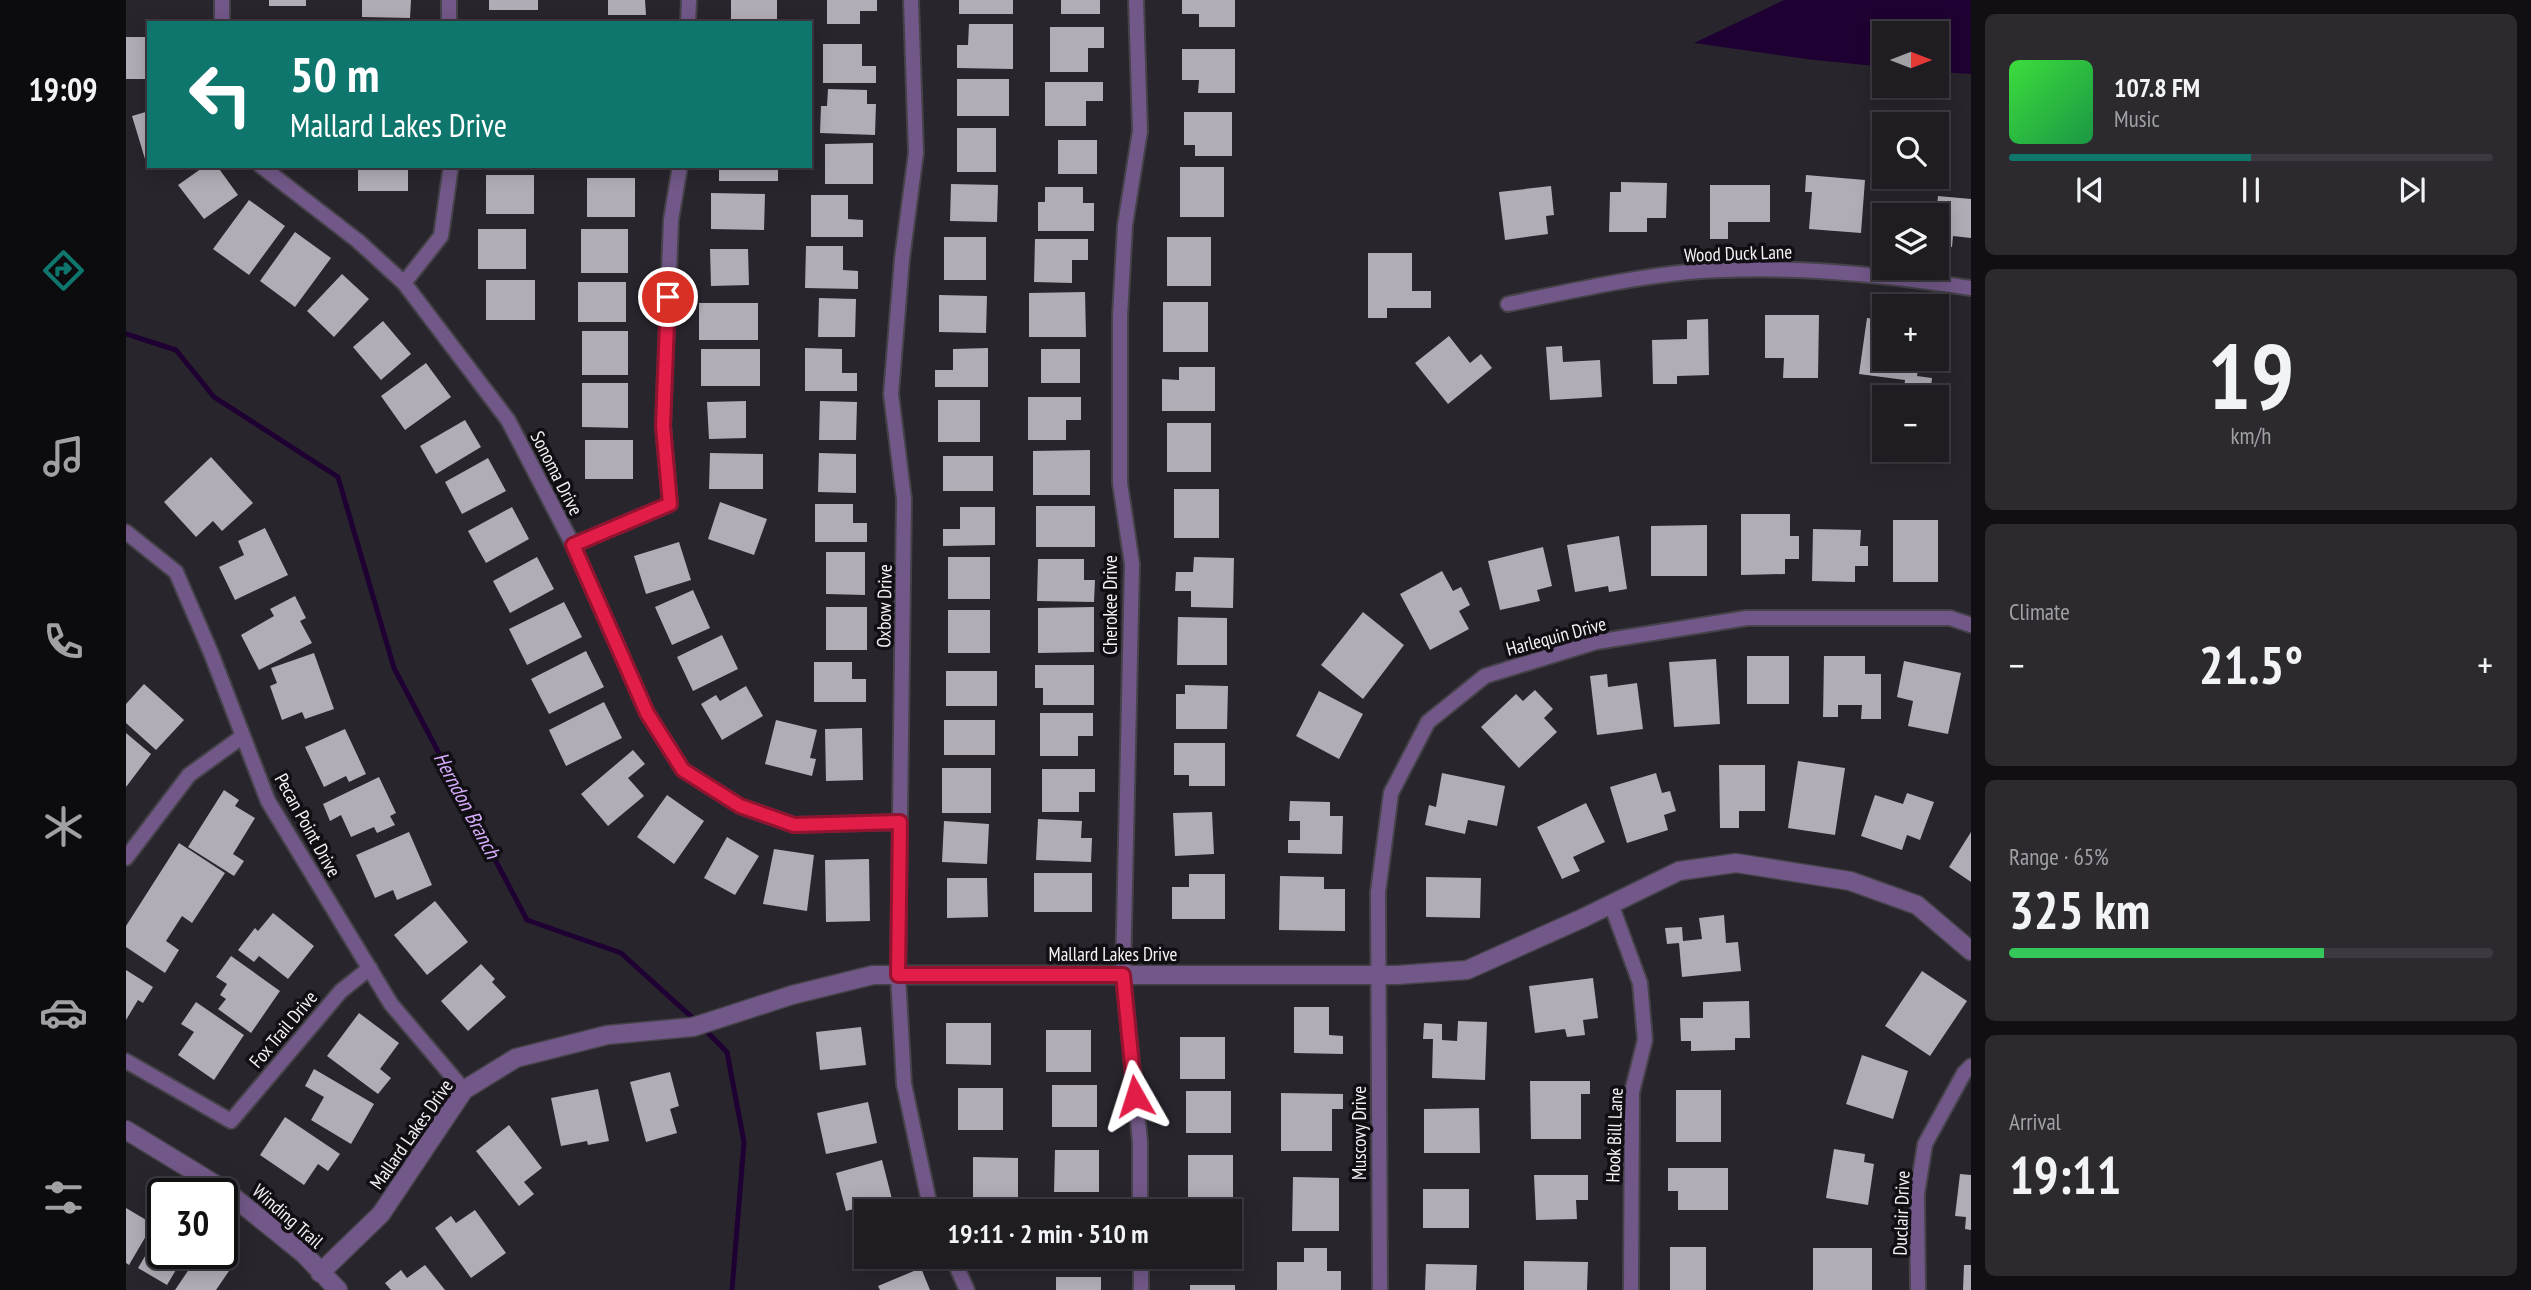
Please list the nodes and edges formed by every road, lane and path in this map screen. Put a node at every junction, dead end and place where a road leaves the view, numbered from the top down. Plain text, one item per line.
1 (222, 0) edge
2 (449, 0) edge
3 (689, 0) edge
4 (911, 0) edge
5 (1136, 0) edge
6 (222, 21) edge
7 (449, 21) edge
8 (688, 21) edge
9 (264, 168) edge
10 (451, 168) edge
11 (680, 168) edge
12 (404, 283) junction
13 (1971, 288) edge
14 (1508, 304) dead end
15 (126, 532) edge
16 (573, 545) junction
17 (1971, 625) edge
18 (243, 736) junction
19 (900, 822) junction
20 (126, 859) edge
21 (1611, 904) junction
22 (1971, 951) edge
23 (370, 968) junction
24 (898, 975) junction
25 (1123, 975) junction
26 (1377, 975) junction
27 (126, 1061) edge
28 (1971, 1066) edge
29 (464, 1090) junction
30 (131, 1133) edge
31 (928, 1199) edge
32 (1140, 1199) edge
33 (958, 1269) edge
34 (1141, 1269) edge
35 (320, 1273) junction
36 (338, 1290) edge
37 (967, 1290) edge
38 (1141, 1290) edge
39 (1380, 1290) edge
40 (1631, 1290) edge
41 (1918, 1290) edge

1 - 6 street
2 - 7 street
3 - 8 street
4 - 19 street, Oxbow Drive
5 - 25 street, Cherokee Drive
9 - 12 street, Sonoma Drive
10 - 12 street
11 - 16 street
12 - 16 street, Sonoma Drive
13 - 14 street, Wood Duck Lane
15 - 18 street, Pecan Point Drive
16 - 19 street, Sonoma Drive
17 - 26 street, Harlequin Drive
18 - 20 street
18 - 23 street, Pecan Point Drive
19 - 24 street, Oxbow Drive
21 - 22 street, Mallard Lakes Drive
21 - 26 street, Mallard Lakes Drive
21 - 40 street, Hook Bill Lane
23 - 27 street, Fox Trail Drive
23 - 29 street, Pecan Point Drive
24 - 25 street, Mallard Lakes Drive
24 - 29 street, Mallard Lakes Drive
24 - 31 street, Oxbow Drive
25 - 26 street, Mallard Lakes Drive
25 - 32 street, Cherokee Drive
26 - 39 street, Muscovy Drive
28 - 41 street, Duclair Drive
29 - 35 street, Mallard Lakes Drive
30 - 35 street, Winding Trail
33 - 37 street
34 - 38 street
35 - 36 street, Winding Trail

